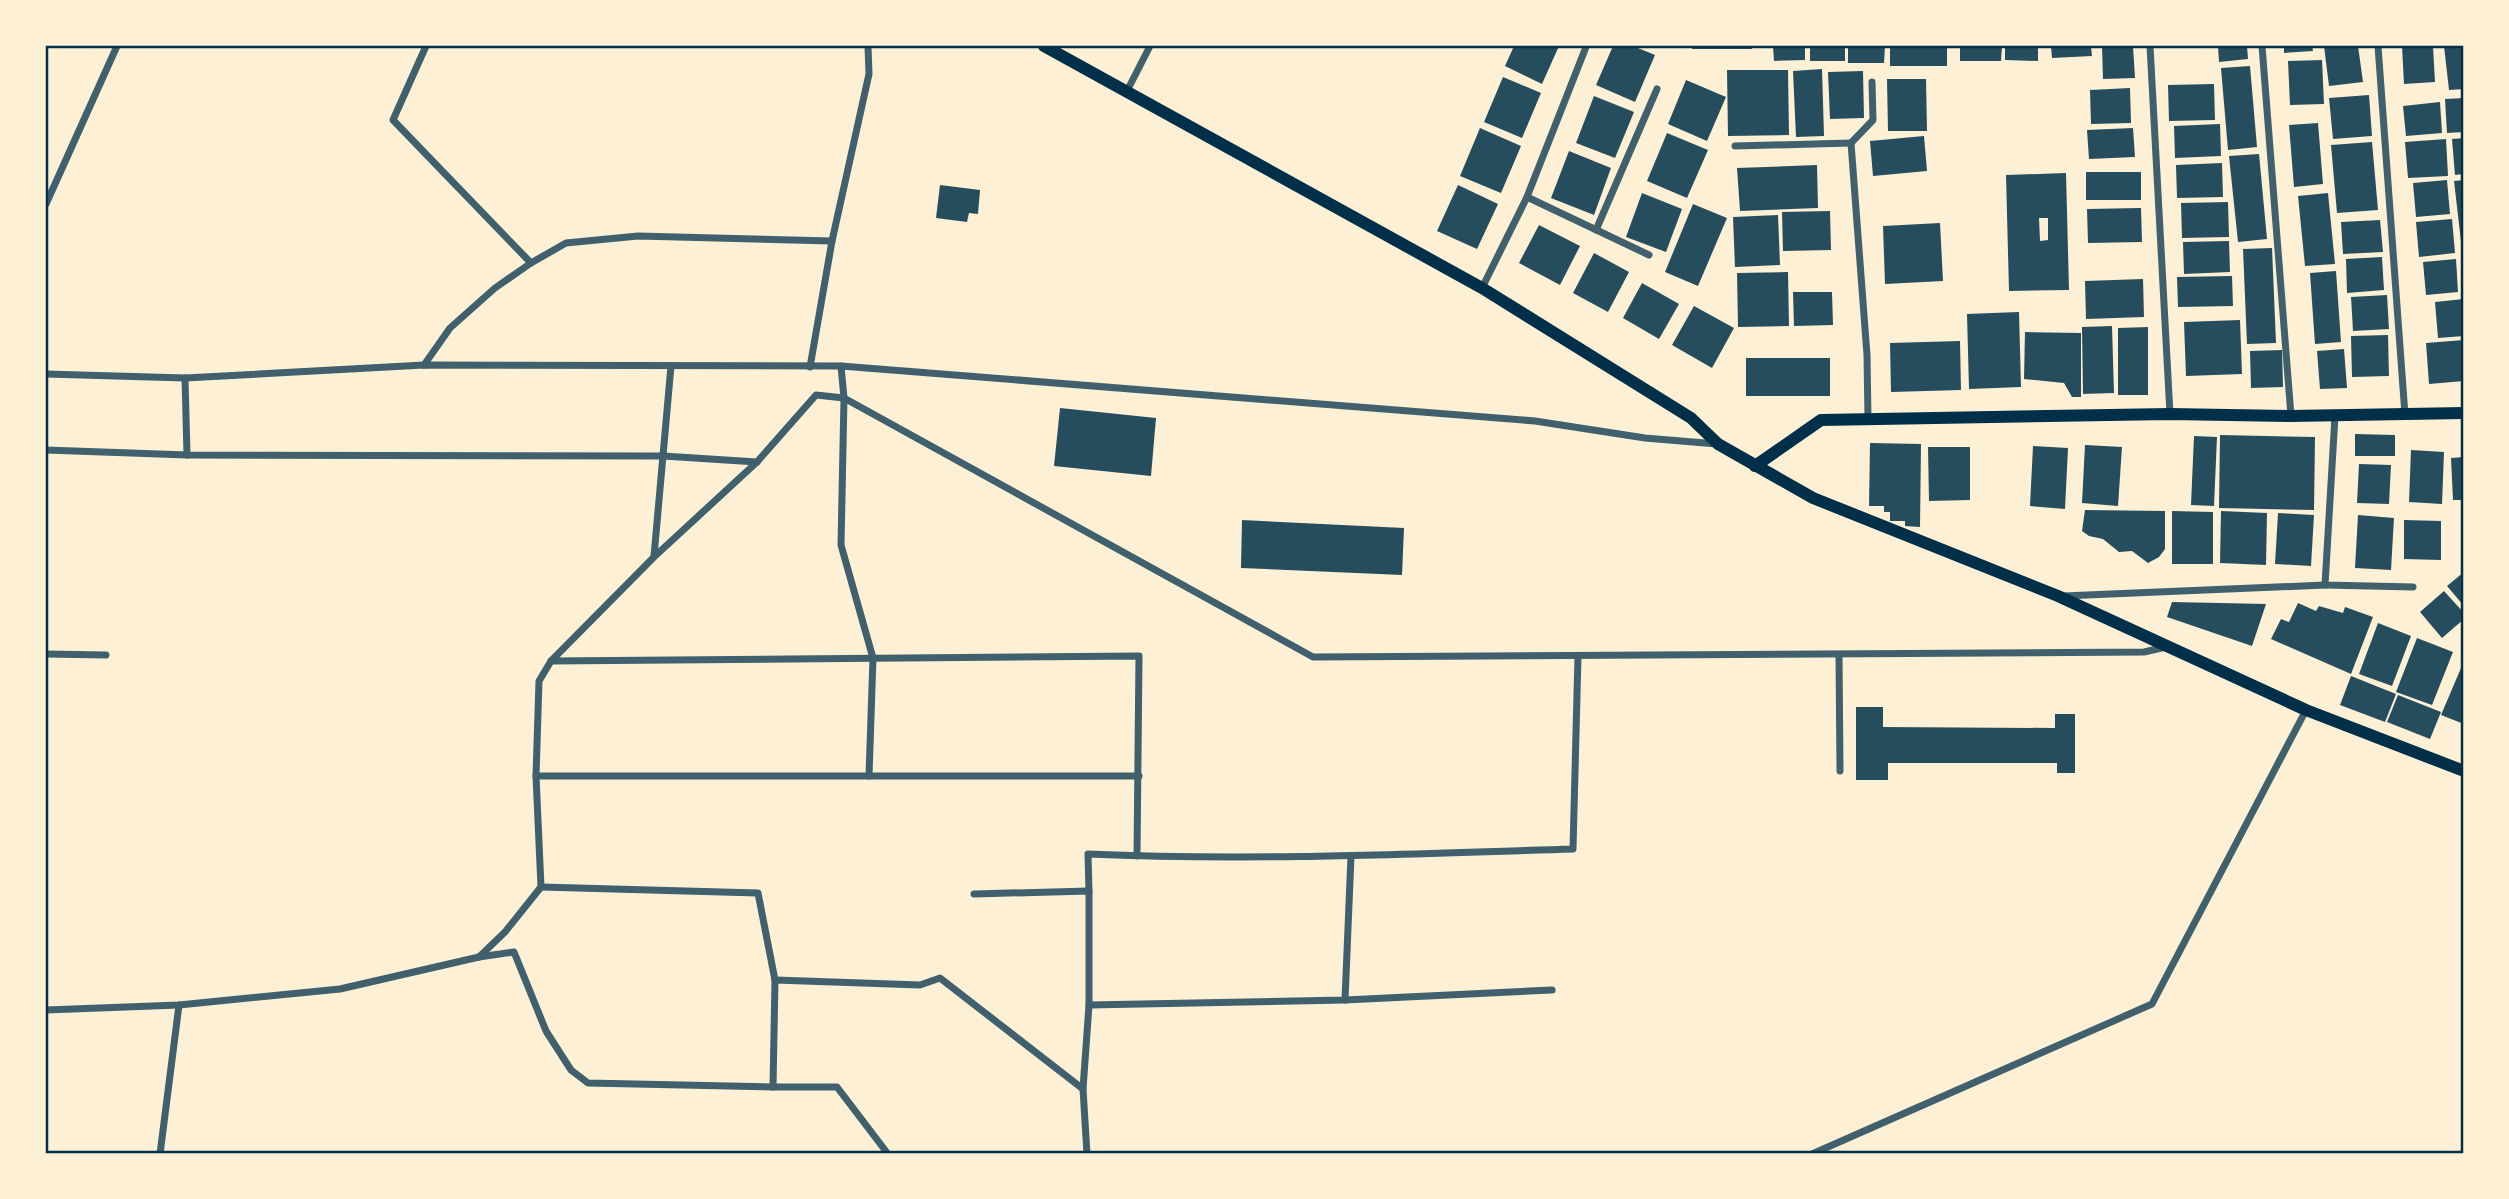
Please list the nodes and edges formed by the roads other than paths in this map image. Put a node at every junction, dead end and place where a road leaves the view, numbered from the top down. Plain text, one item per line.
1 (117, 46) edge
2 (426, 46) edge
3 (868, 46) edge
4 (1045, 46) edge
5 (1150, 46) edge
6 (2150, 46) edge
7 (2262, 46) edge
8 (2378, 46) edge
9 (1586, 47) dead end
10 (1872, 82) dead end
11 (1657, 89) dead end
12 (1127, 91) junction
13 (1852, 142) junction
14 (1735, 146) dead end
15 (1527, 197) junction
16 (46, 204) edge
17 (1597, 230) junction
18 (832, 241) junction
19 (1649, 255) dead end
20 (531, 263) junction
21 (1482, 288) junction
22 (424, 365) junction
23 (671, 366) junction
24 (841, 366) junction
25 (810, 367) junction
26 (46, 374) edge
27 (185, 378) junction
28 (844, 398) junction
29 (2463, 413) edge
30 (2170, 414) junction
31 (2405, 415) junction
32 (2291, 416) junction
33 (2335, 416) junction
34 (1868, 419) junction
35 (1718, 444) junction
36 (46, 450) edge
37 (187, 456) junction
38 (663, 456) junction
39 (757, 462) junction
40 (1755, 466) junction
41 (654, 557) junction
42 (2325, 585) junction
43 (2413, 587) dead end
44 (2058, 596) junction
45 (2166, 647) junction
46 (46, 654) edge
47 (106, 655) dead end
48 (1839, 655) junction
49 (1578, 656) junction
50 (873, 658) junction
51 (551, 661) junction
52 (2306, 710) junction
53 (1840, 771) dead end
54 (2463, 771) edge
55 (537, 776) junction
56 (869, 776) junction
57 (1139, 776) junction
58 (1137, 856) junction
59 (1351, 856) junction
60 (541, 887) junction
61 (1089, 891) junction
62 (974, 894) dead end
63 (479, 957) junction
64 (775, 980) junction
65 (1552, 990) dead end
66 (1345, 1000) junction
67 (1089, 1004) junction
68 (179, 1005) junction
69 (46, 1010) edge
70 (774, 1087) junction
71 (1083, 1089) junction
72 (160, 1153) edge
73 (888, 1153) edge
74 (1087, 1153) edge
75 (1812, 1153) edge

1 - 16 street
2 - 20 street
3 - 18 street
4 - 12 main road
5 - 12 street
6 - 30 street
7 - 32 street
8 - 31 street
9 - 15 street
10 - 13 street
11 - 17 street
12 - 21 main road
13 - 14 street
13 - 34 street
15 - 17 street
15 - 21 street
17 - 19 street
18 - 20 street
18 - 25 street
20 - 22 street
21 - 35 main road
22 - 23 street
22 - 27 street
23 - 25 street
23 - 38 street
24 - 25 street
24 - 28 street
24 - 35 street
26 - 27 street
27 - 37 street
28 - 39 street
28 - 49 street
28 - 50 street
29 - 31 main road
30 - 32 main road
30 - 34 main road
31 - 33 main road
32 - 33 main road
33 - 42 street
34 - 40 main road
35 - 40 main road
36 - 37 street
37 - 38 street
38 - 39 street
38 - 41 street
39 - 41 street
40 - 44 main road
41 - 51 street
42 - 43 street
42 - 44 street
44 - 45 main road
45 - 48 street
45 - 52 main road
46 - 47 street
48 - 49 street
48 - 53 street
49 - 59 street
50 - 51 street
50 - 56 street
50 - 57 street
51 - 55 street
52 - 54 main road
52 - 75 street
55 - 56 street
55 - 60 street
56 - 57 street
57 - 58 street
58 - 59 street
58 - 61 street
59 - 66 street
60 - 63 street
60 - 64 street
61 - 62 street
61 - 67 street
63 - 68 street
63 - 70 street
64 - 70 street
64 - 71 street
65 - 66 street
66 - 67 street
67 - 71 street
68 - 69 street
68 - 72 street
70 - 73 street
71 - 74 street

